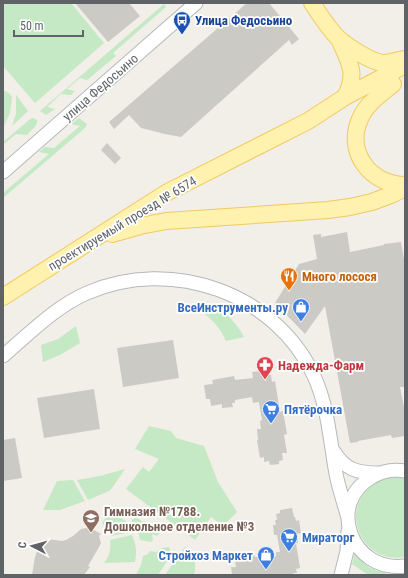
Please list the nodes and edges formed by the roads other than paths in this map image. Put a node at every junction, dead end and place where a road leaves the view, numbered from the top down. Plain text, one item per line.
1 (196, 3) edge
2 (312, 3) edge
3 (339, 38) junction
4 (405, 58) edge
5 (405, 65) edge
6 (399, 81) edge
7 (345, 97) junction
8 (308, 121) junction
9 (3, 172) edge
10 (405, 184) edge
11 (405, 188) edge
12 (95, 239) junction
13 (3, 297) edge
14 (3, 356) edge
15 (332, 449) junction
16 (402, 470) edge
17 (379, 473) junction
18 (348, 520) junction
19 (405, 566) edge
20 (342, 575) edge
21 (390, 575) edge

1 - 9 street, улица Федосьино
2 - 3 main road
3 - 4 main road
3 - 7 main road
5 - 7 main road, проектируемый проезд № 6574
6 - 8 main road, проектируемый проезд № 6574
6 - 10 main road
7 - 8 main road, проектируемый проезд № 6574
8 - 12 main road, проектируемый проезд № 6574
11 - 12 main road
12 - 13 main road, проектируемый проезд № 6574
14 - 15 street
15 - 17 street
15 - 18 street
16 - 17 street
17 - 18 street
18 - 19 street
18 - 20 street
19 - 21 street

